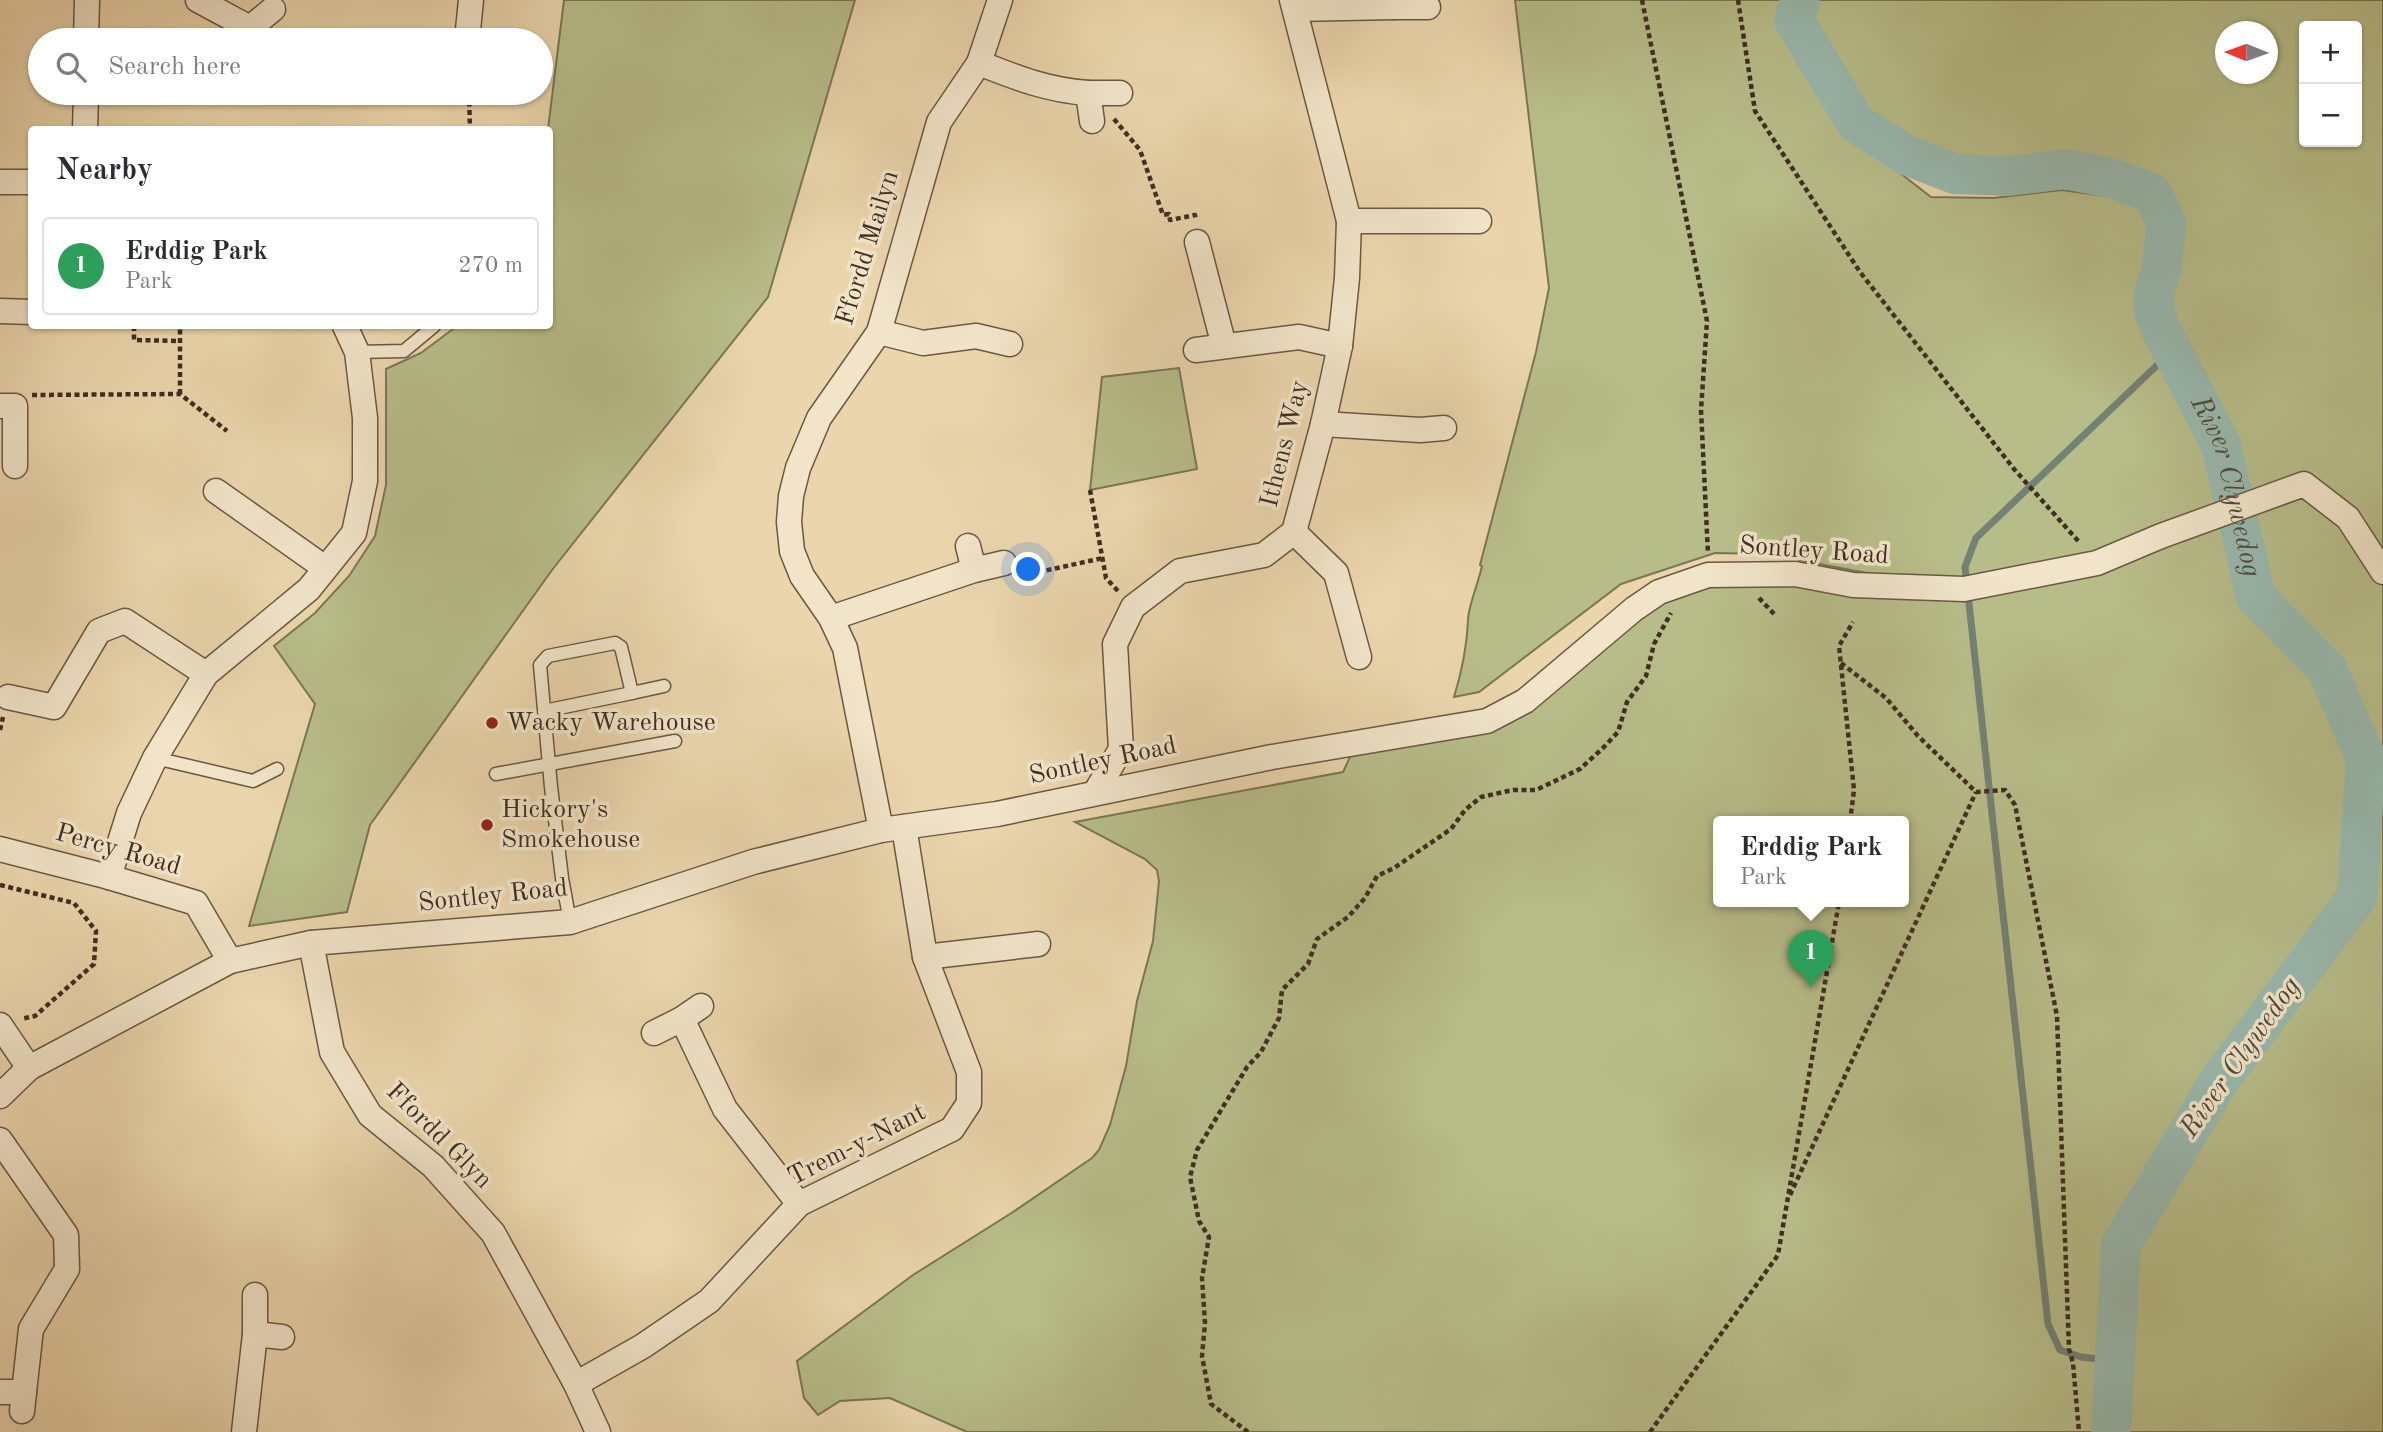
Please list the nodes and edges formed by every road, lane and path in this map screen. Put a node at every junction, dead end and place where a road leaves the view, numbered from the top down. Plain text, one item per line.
1 (87, 0) edge
2 (198, 0) edge
3 (471, 0) edge
4 (1000, 0) edge
5 (1642, 0) edge
6 (1738, 0) edge
7 (1294, 4) edge
8 (1394, 4) edge
9 (1428, 7) dead end
10 (273, 9) dead end
11 (86, 28) edge
12 (240, 28) edge
13 (255, 28) edge
14 (468, 28) edge
15 (979, 63) junction
16 (1088, 93) junction
17 (1120, 93) dead end
18 (86, 105) edge
19 (469, 105) edge
20 (1093, 121) dead end
21 (85, 126) edge
22 (470, 126) edge
23 (0, 182) edge
24 (28, 182) edge
25 (1479, 220) dead end
26 (1349, 221) junction
27 (1197, 242) joint
28 (0, 311) edge
29 (28, 312) edge
30 (134, 329) edge
31 (180, 329) edge
32 (346, 329) edge
33 (430, 329) edge
34 (878, 332) junction
35 (180, 341) junction
36 (1010, 344) dead end
37 (1223, 346) junction
38 (1340, 346) junction
39 (1196, 350) dead end
40 (357, 352) junction
41 (180, 394) junction
42 (28, 395) dead end
43 (0, 406) edge
44 (1323, 424) junction
45 (1444, 428) dead end
46 (227, 431) dead end
47 (15, 466) dead end
48 (1090, 490) dead end
49 (216, 491) dead end
50 (1294, 532) junction
51 (1103, 558) junction
52 (1004, 563) joint
53 (2097, 563) junction
54 (325, 568) junction
55 (2383, 572) edge
56 (1708, 576) junction
57 (1749, 597) dead end
58 (1133, 607) junction
59 (1675, 610) dead end
60 (1775, 615) dead end
61 (831, 618) junction
62 (1853, 622) dead end
63 (1359, 657) dead end
64 (1841, 663) junction
65 (206, 674) junction
66 (664, 686) dead end
67 (632, 693) junction
68 (8, 697) dead end
69 (544, 711) junction
70 (675, 741) dead end
71 (155, 758) junction
72 (549, 765) junction
73 (277, 769) dead end
74 (496, 774) dead end
75 (1976, 792) junction
76 (1095, 793) junction
77 (1851, 816) edge
78 (892, 828) junction
79 (0, 849) edge
80 (109, 877) junction
81 (0, 885) edge
82 (1838, 907) edge
83 (570, 922) junction
84 (311, 943) junction
85 (1038, 944) dead end
86 (925, 957) junction
87 (230, 961) junction
88 (0, 1025) edge
89 (654, 1033) dead end
90 (29, 1068) junction
91 (0, 1096) edge
92 (0, 1140) edge
93 (1787, 1200) junction
94 (799, 1204) junction
95 (255, 1295) dead end
96 (255, 1334) junction
97 (282, 1337) dead end
98 (576, 1384) junction
99 (15, 1399) edge
100 (244, 1432) edge
101 (598, 1432) edge
102 (1248, 1432) edge
103 (1650, 1432) edge
104 (2079, 1432) edge

1 - 11 street
2 - 12 street
3 - 14 street
4 - 15 street, Ffordd Mailyn
5 - 56 path
6 - 53 path
7 - 8 street
7 - 26 street, Ithens Way
8 - 9 street
10 - 13 street
15 - 16 street
15 - 34 street, Ffordd Mailyn
16 - 17 street
16 - 20 street
16 - 27 path
18 - 21 street
19 - 22 path
23 - 24 street
25 - 26 street
26 - 38 street, Ithens Way
27 - 37 street
28 - 29 street
30 - 35 path
31 - 35 path
32 - 40 street
33 - 40 lane
34 - 36 street
34 - 61 street, Ffordd Mailyn
35 - 41 path
37 - 38 street
37 - 39 street
38 - 44 street, Ithens Way
40 - 54 street
41 - 42 path
41 - 46 path
43 - 47 street
44 - 45 street
44 - 50 street, Ithens Way
48 - 51 path
49 - 54 street
50 - 58 street, Ithens Way
50 - 63 street
51 - 52 path
51 - 58 path
52 - 61 street
53 - 55 street, Sontley Road
53 - 56 street, Sontley Road
54 - 65 street
56 - 76 street, Sontley Road
57 - 60 path
58 - 76 street, Ithens Way
59 - 102 path
61 - 78 street, Ffordd Mailyn
62 - 64 path
64 - 75 path
64 - 77 path
65 - 68 street
65 - 71 street
66 - 67 lane
67 - 69 lane
67 - 69 lane
69 - 72 lane
70 - 72 lane
71 - 73 lane
71 - 80 street
72 - 74 lane
72 - 83 lane
75 - 93 path
75 - 104 path
76 - 78 street, Sontley Road
78 - 83 street, Sontley Road
78 - 86 street, Trem-y-Nant
79 - 80 street, Percy Road
80 - 87 street, Percy Road
81 - 88 path
82 - 93 path
83 - 84 street, Sontley Road
84 - 87 street, Sontley Road
84 - 98 street, Ffordd Glyn
85 - 86 street
86 - 94 street, Trem-y-Nant
87 - 90 street, Sontley Road
88 - 90 street
89 - 94 street
90 - 91 street, Sontley Road
92 - 99 street
93 - 103 path
94 - 98 street, Trem-y-Nant
95 - 96 street
96 - 97 street
96 - 100 street
98 - 101 street, Ffordd Glyn

